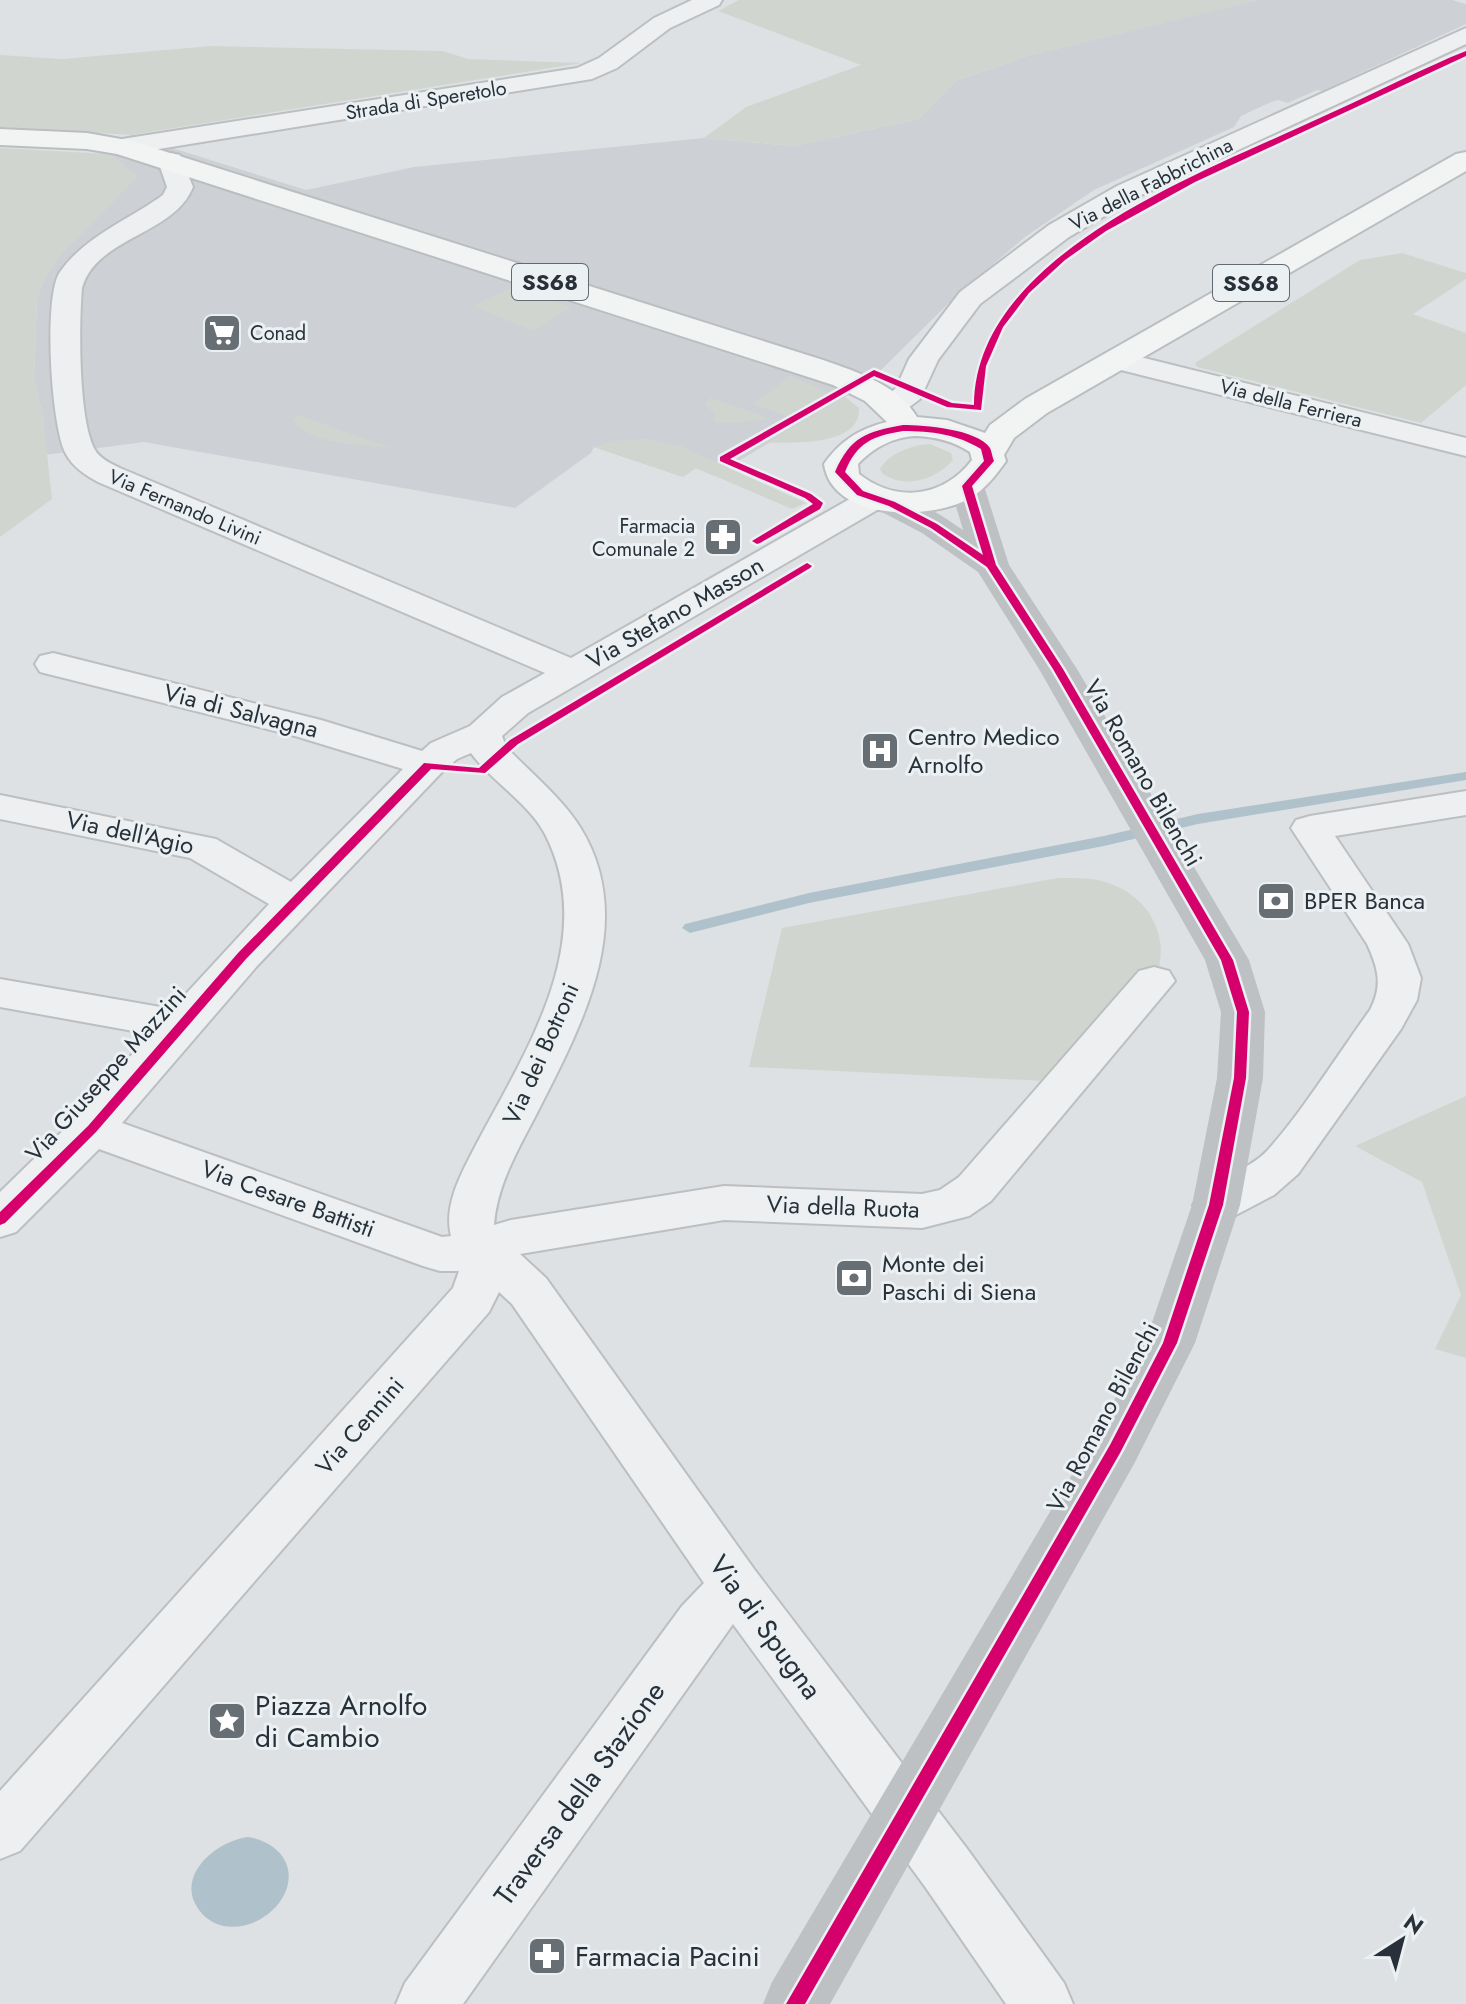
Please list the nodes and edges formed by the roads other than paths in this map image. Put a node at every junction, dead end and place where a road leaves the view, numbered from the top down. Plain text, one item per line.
1 (711, 0) edge
2 (1466, 35) edge
3 (0, 137) edge
4 (122, 147) junction
5 (1466, 160) edge
6 (171, 161) junction
7 (1116, 360) junction
8 (1036, 406) junction
9 (899, 416) junction
10 (942, 429) junction
11 (1466, 447) edge
12 (988, 454) junction
13 (967, 486) junction
14 (882, 501) junction
15 (991, 565) junction
16 (53, 664) dead end
17 (573, 672) junction
18 (483, 734) junction
19 (428, 765) junction
20 (1466, 803) edge
21 (0, 807) edge
22 (295, 902) junction
23 (1154, 981) dead end
24 (0, 993) edge
25 (181, 1025) junction
26 (92, 1129) junction
27 (1216, 1205) junction
28 (0, 1220) edge
29 (487, 1253) junction
30 (735, 1585) junction
31 (906, 1816) junction
32 (0, 1832) edge
33 (427, 2004) edge
34 (795, 2004) edge
35 (1042, 2004) edge

1 - 4 street, Strada di Speretolo
2 - 9 street, Via della Fabbrichina
3 - 4 main road, SS68
4 - 6 main road, SS68
5 - 7 main road, SS68
6 - 9 main road, SS68
6 - 17 street, Via Fernando Livini
7 - 8 main road, SS68
7 - 11 street, Via della Ferriera
8 - 10 main road, SS68
8 - 12 main road, SS68
9 - 10 main road, SS68
9 - 14 main road, SS68
10 - 12 main road, SS68
12 - 13 main road, SS68
13 - 14 main road
13 - 15 main road, Via Romano Bilenchi
14 - 15 main road, Via Romano Bilenchi
14 - 17 street, Via Stefano Masson
15 - 27 main road, Via Romano Bilenchi
16 - 19 street, Via di Salvagna
17 - 18 street, Via Stefano Masson
18 - 19 street, Via Stefano Masson
18 - 29 street, Via dei Botroni
19 - 22 street, Via Stefano Masson
20 - 27 street
21 - 22 street, Via dell'Agio
22 - 25 street, Via Giuseppe Mazzini
23 - 29 street, Via della Ruota
24 - 25 street
25 - 26 street, Via Giuseppe Mazzini
26 - 28 street, Via Giuseppe Mazzini
26 - 29 street, Via Cesare Battisti
27 - 31 main road, Via Romano Bilenchi
29 - 30 street, Via di Spugna
29 - 32 street, Via Cennini
30 - 31 street, Via di Spugna
30 - 33 street, Traversa della Stazione
31 - 34 main road, Via Romano Bilenchi
31 - 35 street, Via di Spugna

